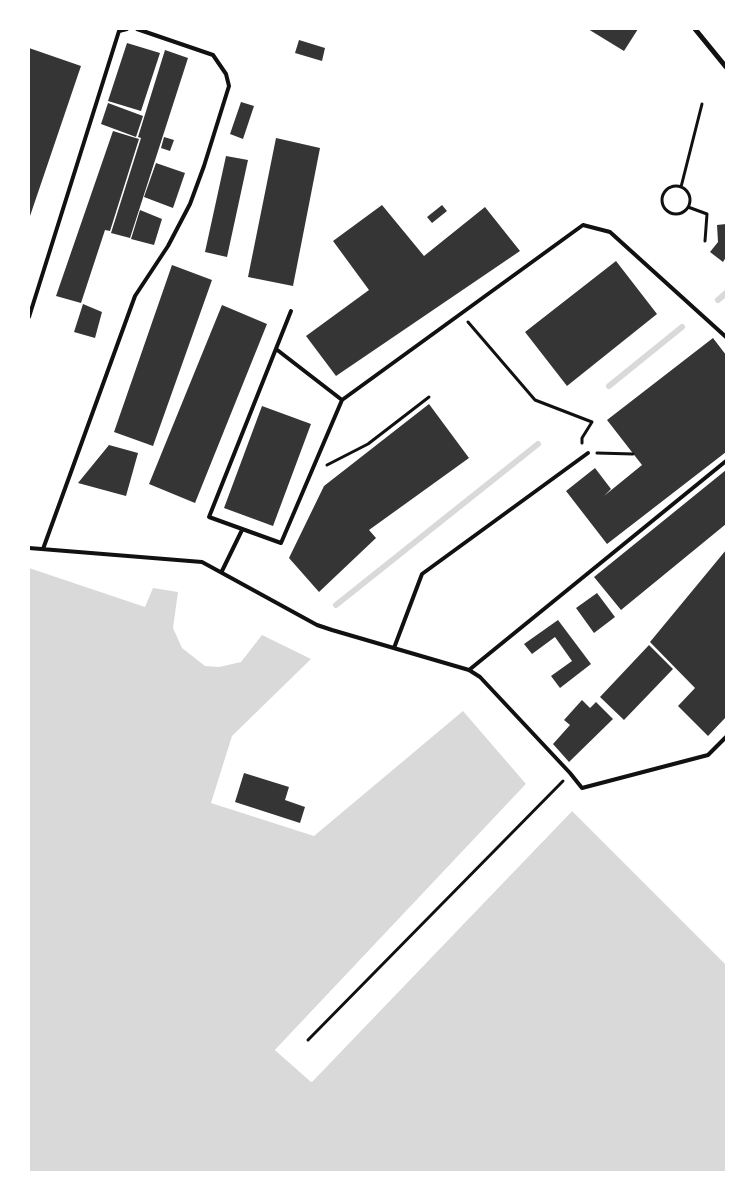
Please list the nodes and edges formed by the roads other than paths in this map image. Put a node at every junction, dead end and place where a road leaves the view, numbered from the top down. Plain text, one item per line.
1 (127, 29) edge
2 (137, 29) edge
3 (695, 29) edge
4 (726, 67) edge
5 (291, 311) dead end
6 (29, 317) edge
7 (726, 337) edge
8 (276, 349) junction
9 (342, 400) junction
10 (588, 453) road end
11 (726, 461) edge
12 (242, 530) junction
13 (29, 548) edge
14 (43, 549) junction
15 (222, 571) junction
16 (394, 648) junction
17 (469, 670) junction
18 (726, 737) edge

1 - 6 lane
2 - 14 lane
3 - 4 street
5 - 8 lane
7 - 9 lane
8 - 9 lane
8 - 12 lane
9 - 12 lane
10 - 16 lane
11 - 17 lane
12 - 15 lane
13 - 14 lane
14 - 15 lane
15 - 16 lane
16 - 17 lane
17 - 18 lane

